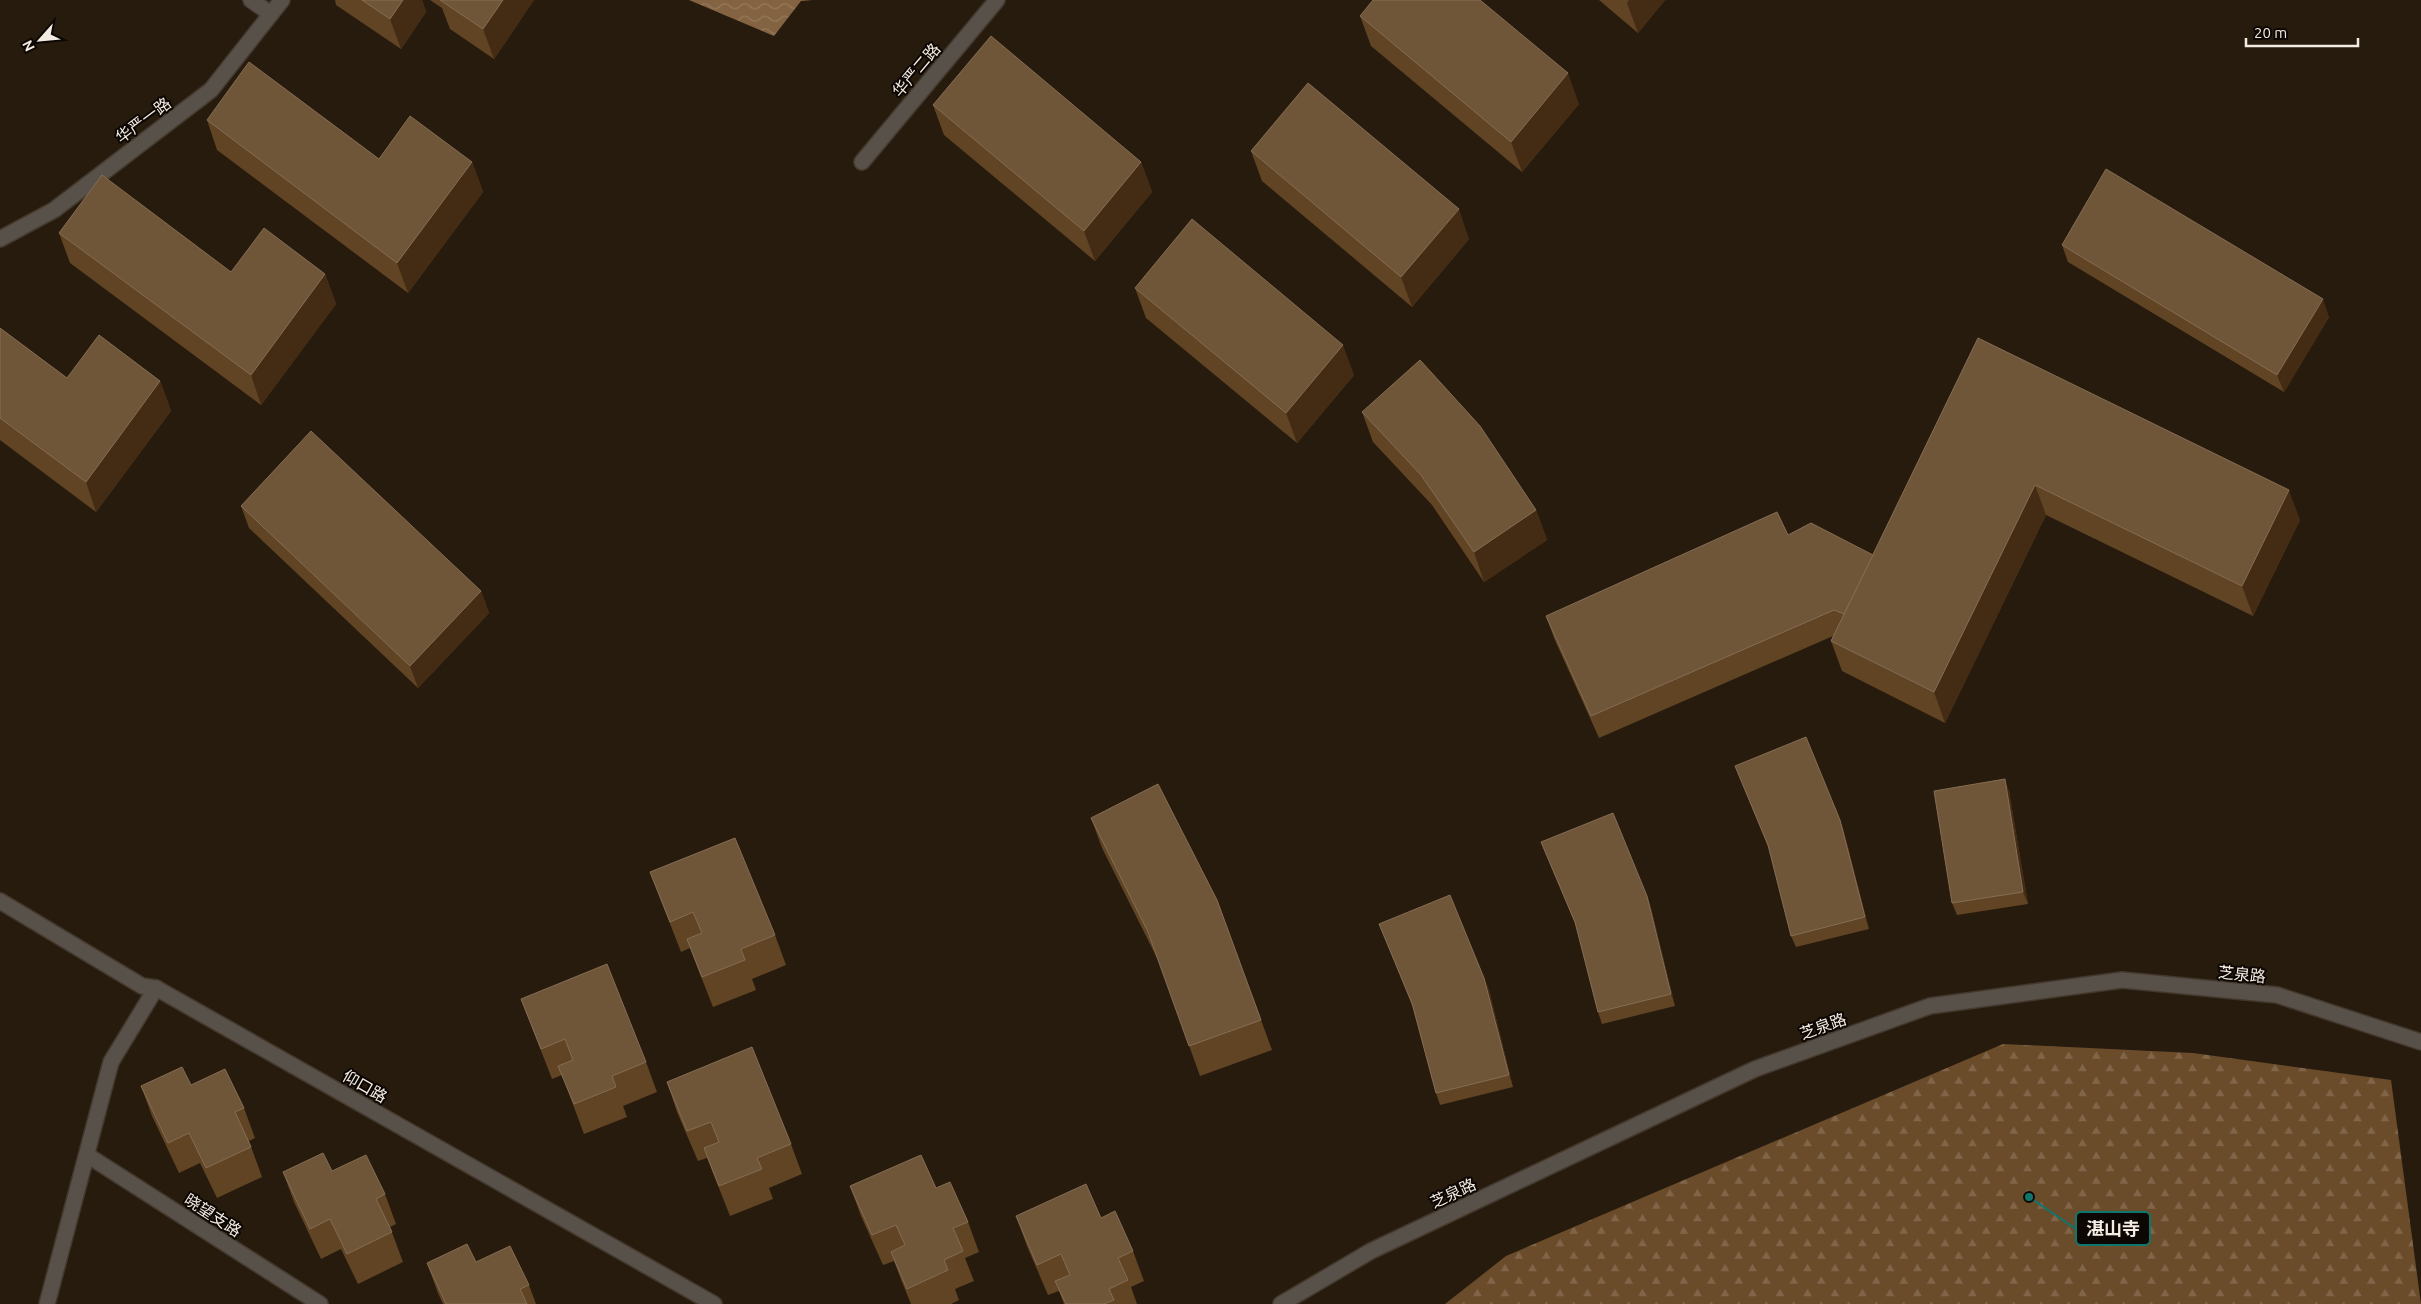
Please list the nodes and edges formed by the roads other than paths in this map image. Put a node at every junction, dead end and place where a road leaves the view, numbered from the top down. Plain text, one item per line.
1 (251, 0) edge
2 (282, 0) edge
3 (997, 0) edge
4 (270, 14) junction
5 (862, 162) dead end
6 (0, 239) edge
7 (0, 901) edge
8 (156, 988) junction
9 (2421, 1042) edge
10 (87, 1155) junction
11 (47, 1304) edge
12 (320, 1304) edge
13 (714, 1304) edge
14 (1281, 1304) edge

1 - 4 street
2 - 4 street, 华严一路
3 - 5 street, 华严二路
4 - 6 street, 华严一路
7 - 8 street, 仰口路
8 - 10 street
8 - 13 street, 仰口路
9 - 14 street, 芝泉路
10 - 11 street
10 - 12 street, 晓望支路

